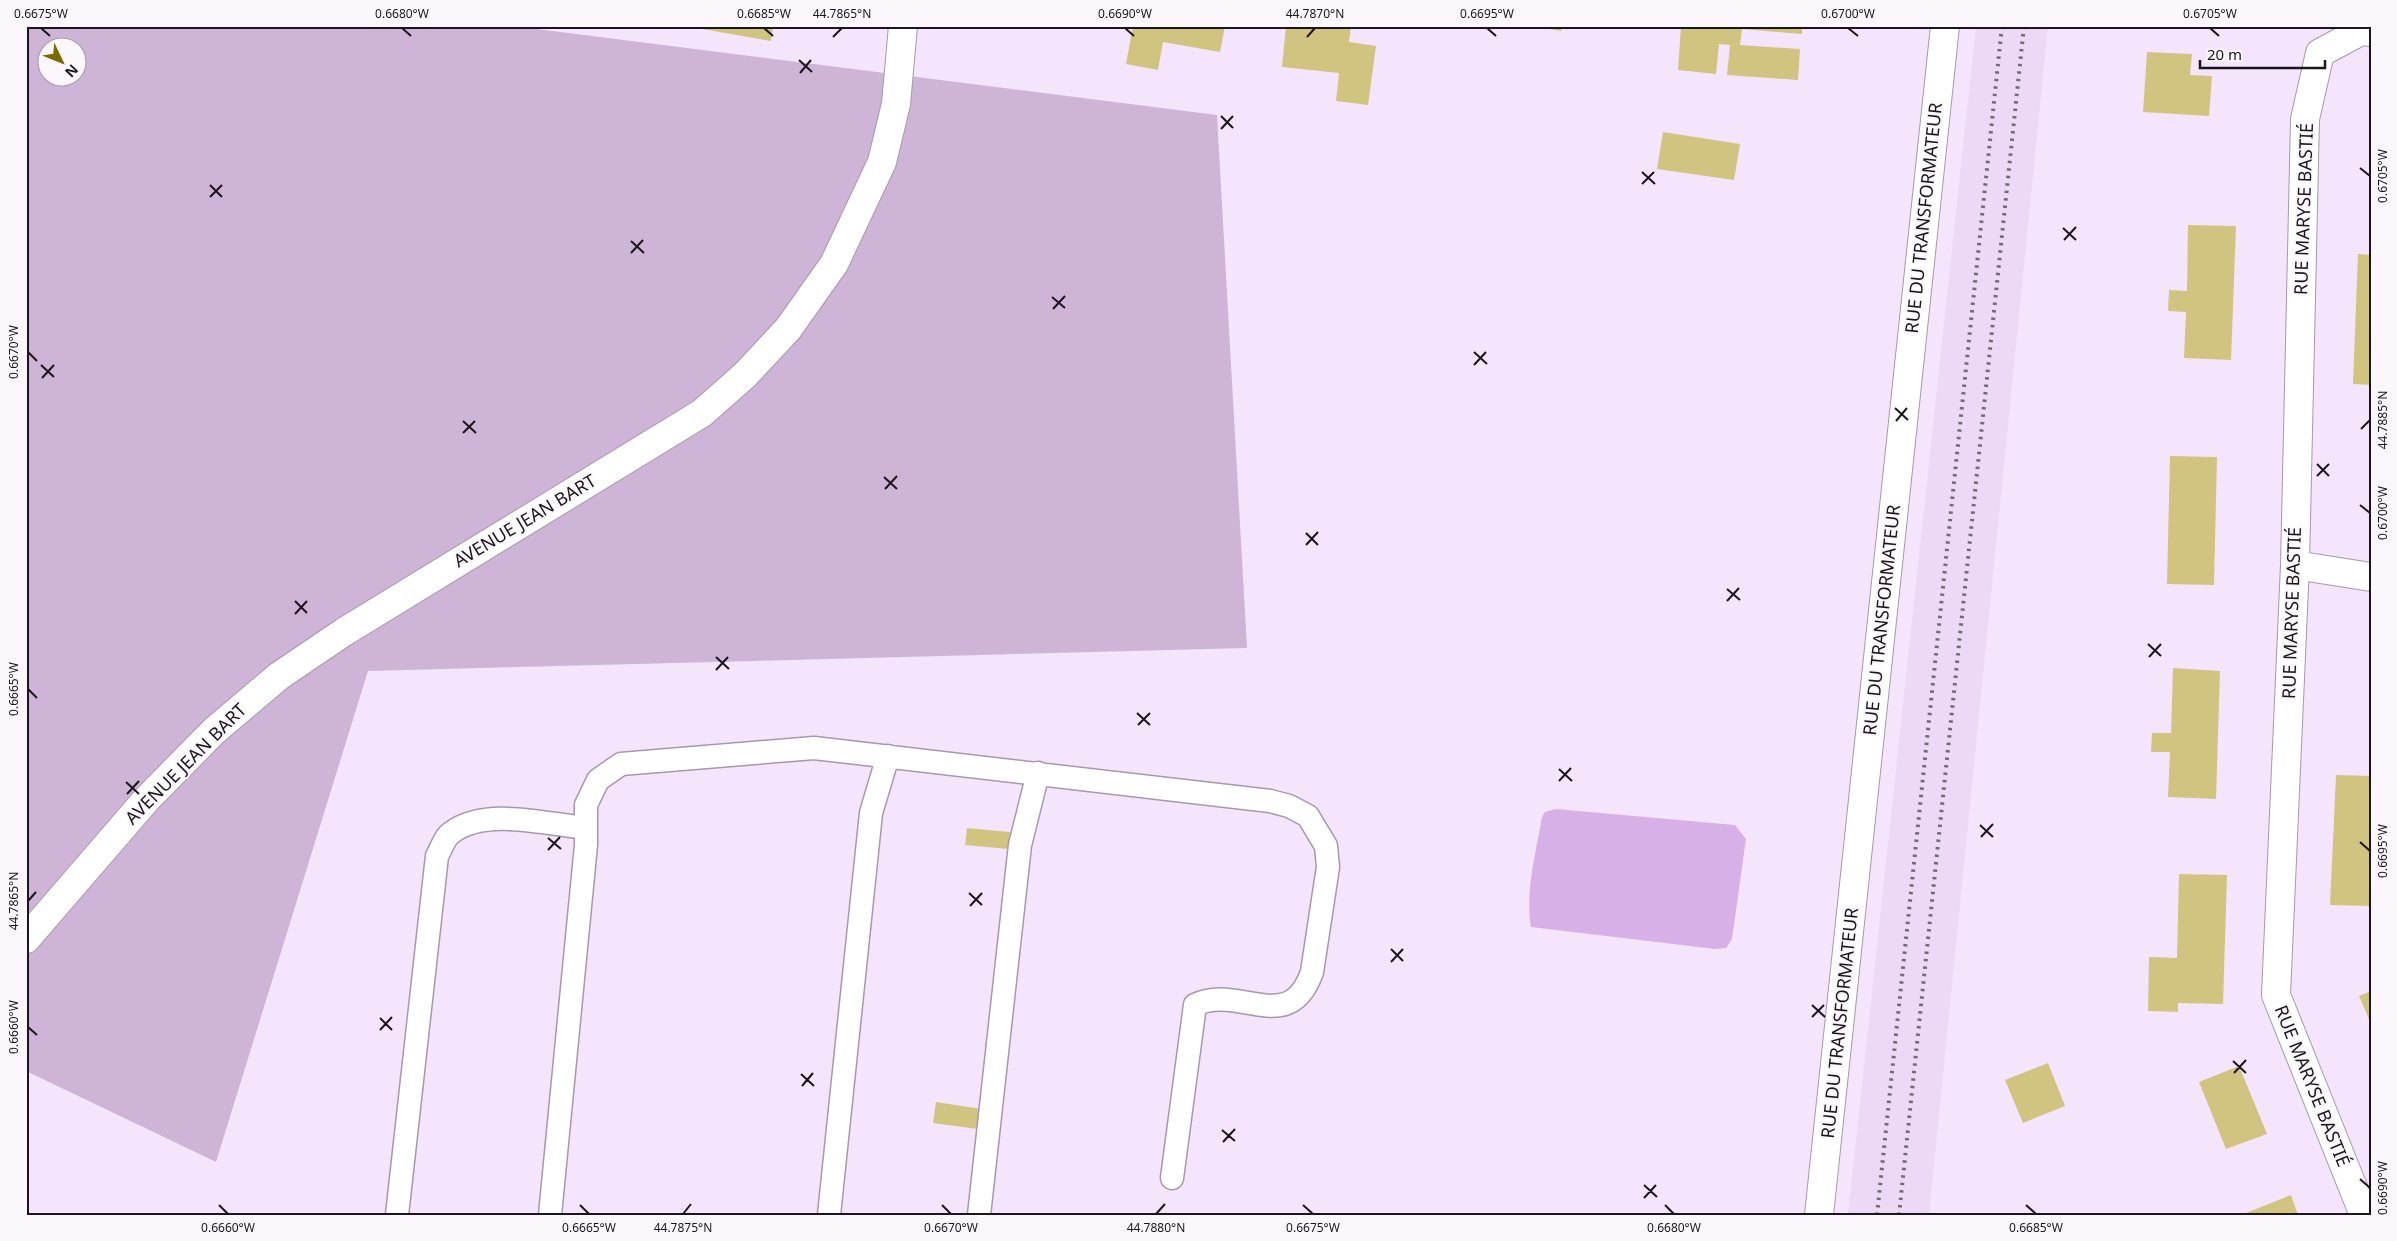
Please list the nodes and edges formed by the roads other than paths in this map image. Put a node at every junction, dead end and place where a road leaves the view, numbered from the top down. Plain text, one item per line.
1 (903, 26) edge
2 (1945, 26) edge
3 (2371, 32) edge
4 (2295, 565) junction
5 (2371, 577) edge
6 (888, 756) junction
7 (1038, 774) junction
8 (586, 828) junction
9 (26, 939) edge
10 (1172, 1178) dead end
11 (397, 1215) edge
12 (550, 1215) edge
13 (829, 1215) edge
14 (979, 1215) edge
15 (1820, 1215) edge
16 (2364, 1215) edge

1 - 9 street, AVENUE JEAN BART
2 - 15 street, RUE DU TRANSFORMATEUR
3 - 4 street, RUE MARYSE BASTIÉ
4 - 5 street
4 - 16 street, RUE MARYSE BASTIÉ
6 - 7 lane
6 - 8 lane
6 - 13 lane
7 - 10 lane
7 - 14 lane
8 - 11 lane
8 - 12 lane

